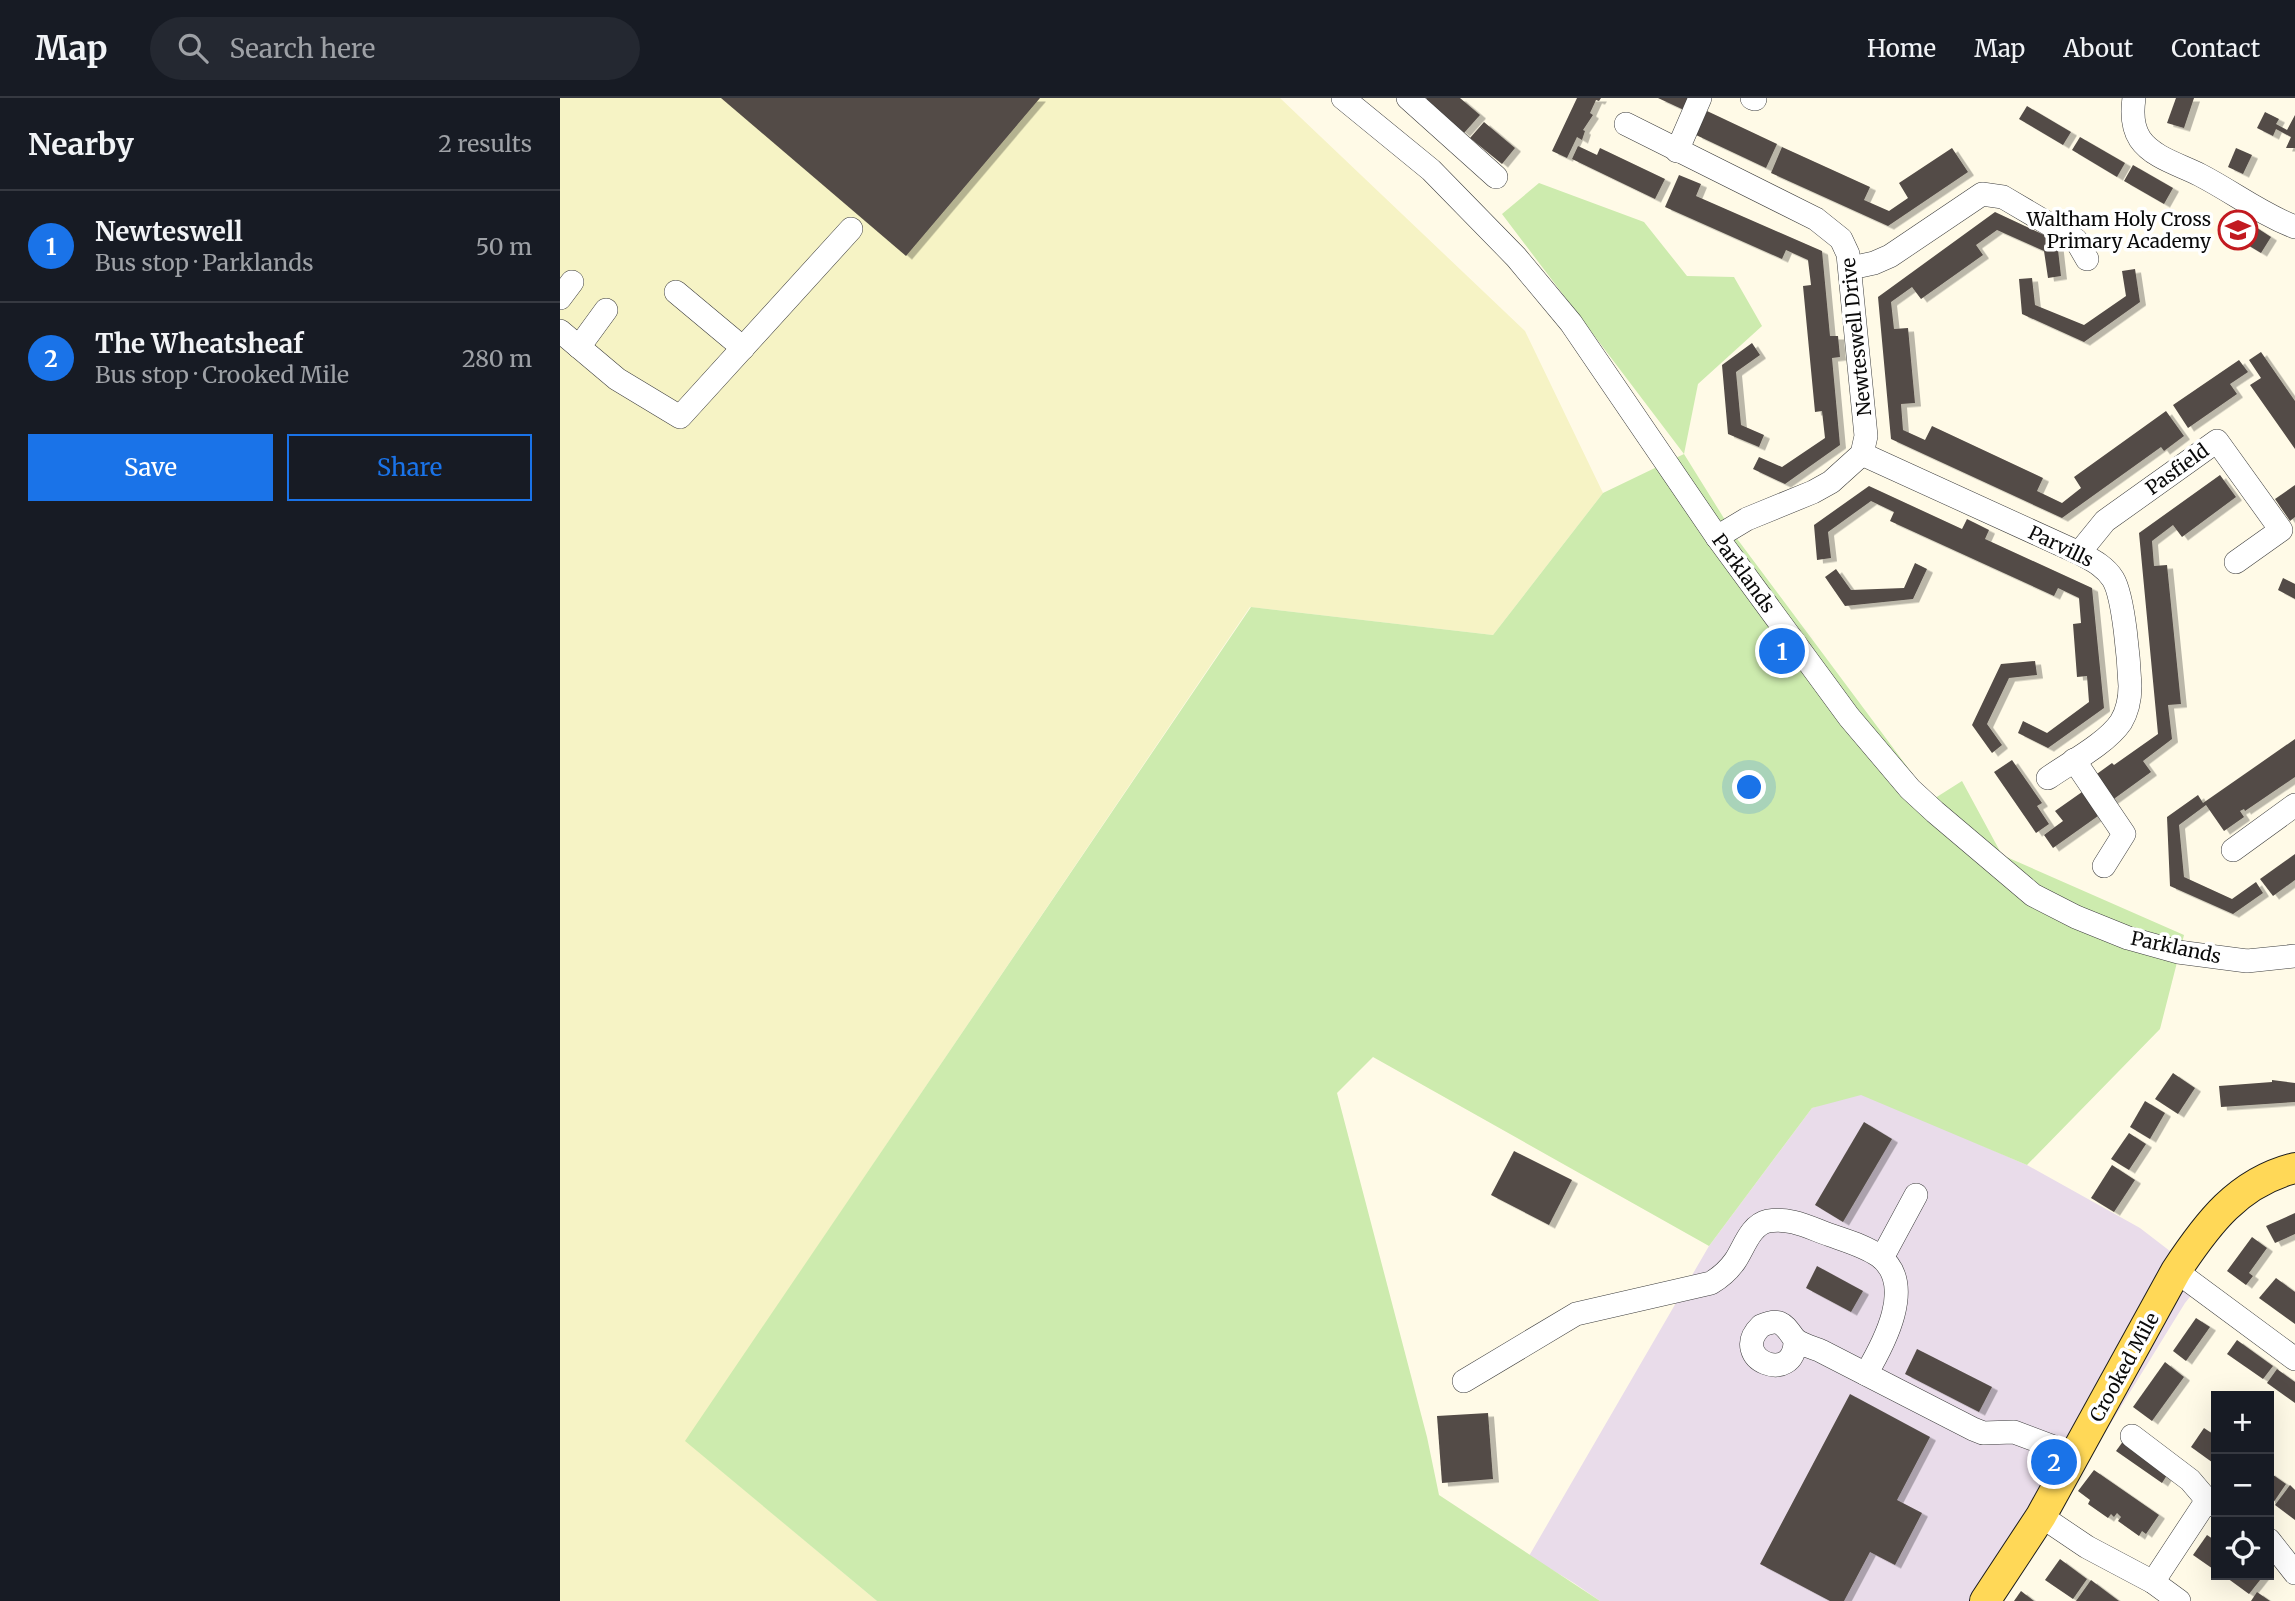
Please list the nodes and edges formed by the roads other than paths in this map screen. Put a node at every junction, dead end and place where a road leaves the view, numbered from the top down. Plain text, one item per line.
1 (1343, 98) edge
2 (1408, 98) edge
3 (1700, 98) edge
4 (2134, 98) edge
5 (1626, 124) dead end
6 (1677, 151) junction
7 (1496, 177) dead end
8 (2295, 227) edge
9 (851, 229) dead end
10 (2087, 259) dead end
11 (1851, 268) junction
12 (676, 292) dead end
13 (606, 310) dead end
14 (560, 331) edge
15 (579, 347) junction
16 (743, 348) junction
17 (1862, 454) junction
18 (1717, 537) junction
19 (2079, 553) junction
20 (2236, 562) dead end
21 (2074, 760) junction
22 (2048, 778) dead end
23 (2295, 805) edge
24 (2233, 850) dead end
25 (2104, 866) dead end
26 (2295, 956) edge
27 (2295, 1168) edge
28 (1916, 1195) dead end
29 (1882, 1258) junction
30 (2176, 1271) junction
31 (1795, 1340) dead end
32 (2295, 1359) edge
33 (1866, 1374) junction
34 (1464, 1381) dead end
35 (2132, 1436) dead end
36 (2075, 1455) junction
37 (2211, 1503) edge
38 (2041, 1516) junction
39 (2274, 1546) edge
40 (2295, 1573) edge
41 (2153, 1582) junction
42 (1985, 1601) edge
43 (2179, 1601) edge

1 - 18 street, Parklands
2 - 7 street
3 - 6 street
4 - 8 street
5 - 6 street, Newteswell Drive
6 - 11 street, Newteswell Drive
9 - 16 street
10 - 11 street
11 - 17 street, Newteswell Drive
12 - 16 street
13 - 15 street
14 - 15 street
15 - 16 street
17 - 18 street
17 - 19 street, Parvills
18 - 26 street, Parklands
19 - 20 street, Pasfield
19 - 21 street, Parvills
21 - 22 street, Parvills
21 - 25 street
23 - 24 street
27 - 30 main road, Crooked Mile
28 - 29 street
29 - 33 street
29 - 34 street
30 - 32 street
30 - 36 main road, Crooked Mile
31 - 33 street
33 - 36 street
35 - 37 street
36 - 38 main road, Crooked Mile
37 - 41 street
38 - 41 street
38 - 42 main road, Crooked Mile
39 - 40 street
41 - 43 street

